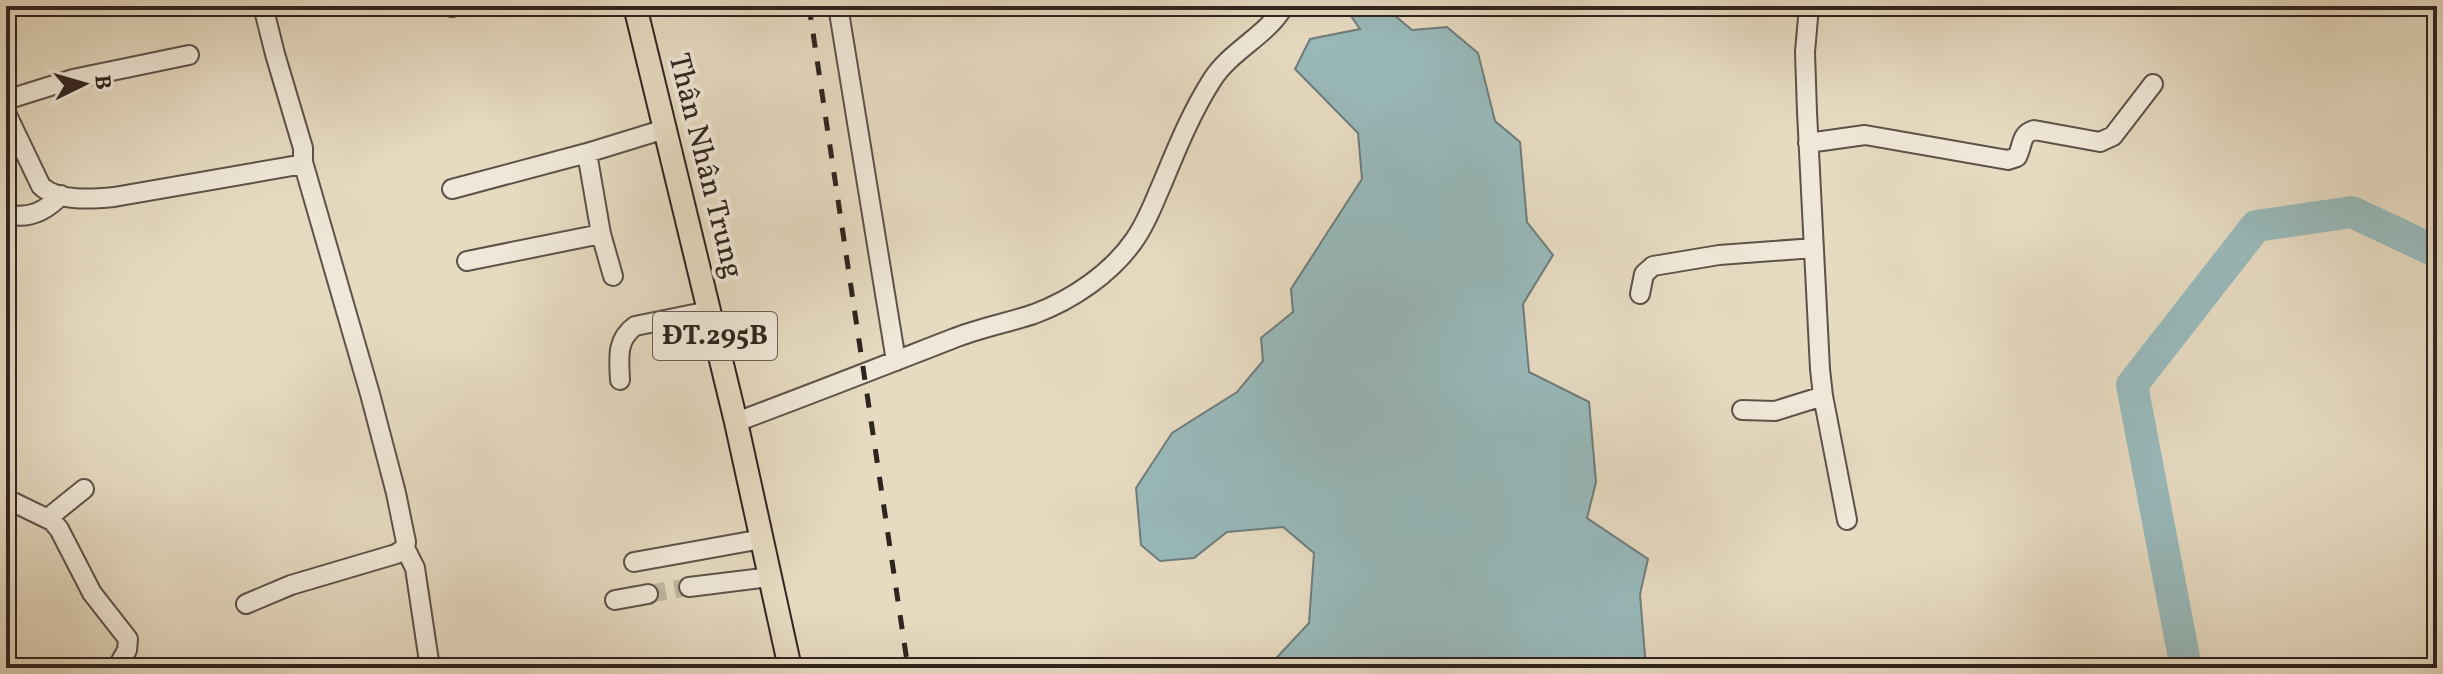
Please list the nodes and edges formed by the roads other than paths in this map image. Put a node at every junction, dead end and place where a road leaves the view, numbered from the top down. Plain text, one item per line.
1 (263, 6) edge
2 (635, 6) edge
3 (838, 6) edge
4 (1284, 6) edge
5 (1809, 6) edge
6 (189, 55) dead end
7 (2153, 84) dead end
8 (6, 100) edge
9 (6, 113) edge
10 (665, 129) junction
11 (1808, 143) junction
12 (587, 153) junction
13 (303, 162) junction
14 (452, 189) dead end
15 (61, 195) junction
16 (6, 214) edge
17 (601, 234) junction
18 (1814, 248) junction
19 (467, 261) dead end
20 (613, 276) dead end
21 (1640, 294) dead end
22 (709, 311) junction
23 (896, 361) junction
24 (620, 380) dead end
25 (1823, 396) junction
26 (1742, 410) dead end
27 (736, 422) junction
28 (84, 489) dead end
29 (6, 502) edge
30 (48, 518) junction
31 (1847, 520) dead end
32 (762, 539) junction
33 (405, 548) junction
34 (634, 562) dead end
35 (770, 577) junction
36 (689, 587) tunnel mouth
37 (648, 594) tunnel mouth
38 (615, 600) dead end
39 (246, 604) dead end
40 (117, 668) edge
41 (430, 668) edge
42 (790, 668) edge

1 - 13 street
2 - 10 main road, Thân Nhân Trung / ĐT.295B
3 - 23 street
4 - 23 street
5 - 11 street
6 - 8 street
7 - 11 street
9 - 15 street
10 - 12 street
10 - 22 main road, Thân Nhân Trung / ĐT.295B
11 - 18 street
12 - 14 street
12 - 17 street
13 - 15 street
13 - 33 street
15 - 16 street
17 - 19 street
17 - 20 street
18 - 21 street
18 - 25 street
22 - 24 street
22 - 27 main road, Thân Nhân Trung / ĐT.295B
23 - 27 street
25 - 26 street
25 - 31 street
27 - 32 main road, Thân Nhân Trung / ĐT.295B
28 - 30 street
29 - 30 street
30 - 40 street
32 - 34 street
32 - 35 main road, Thân Nhân Trung / ĐT.295B
33 - 39 street
33 - 41 street
35 - 36 street
35 - 42 main road, Thân Nhân Trung / ĐT.295B
37 - 38 street

